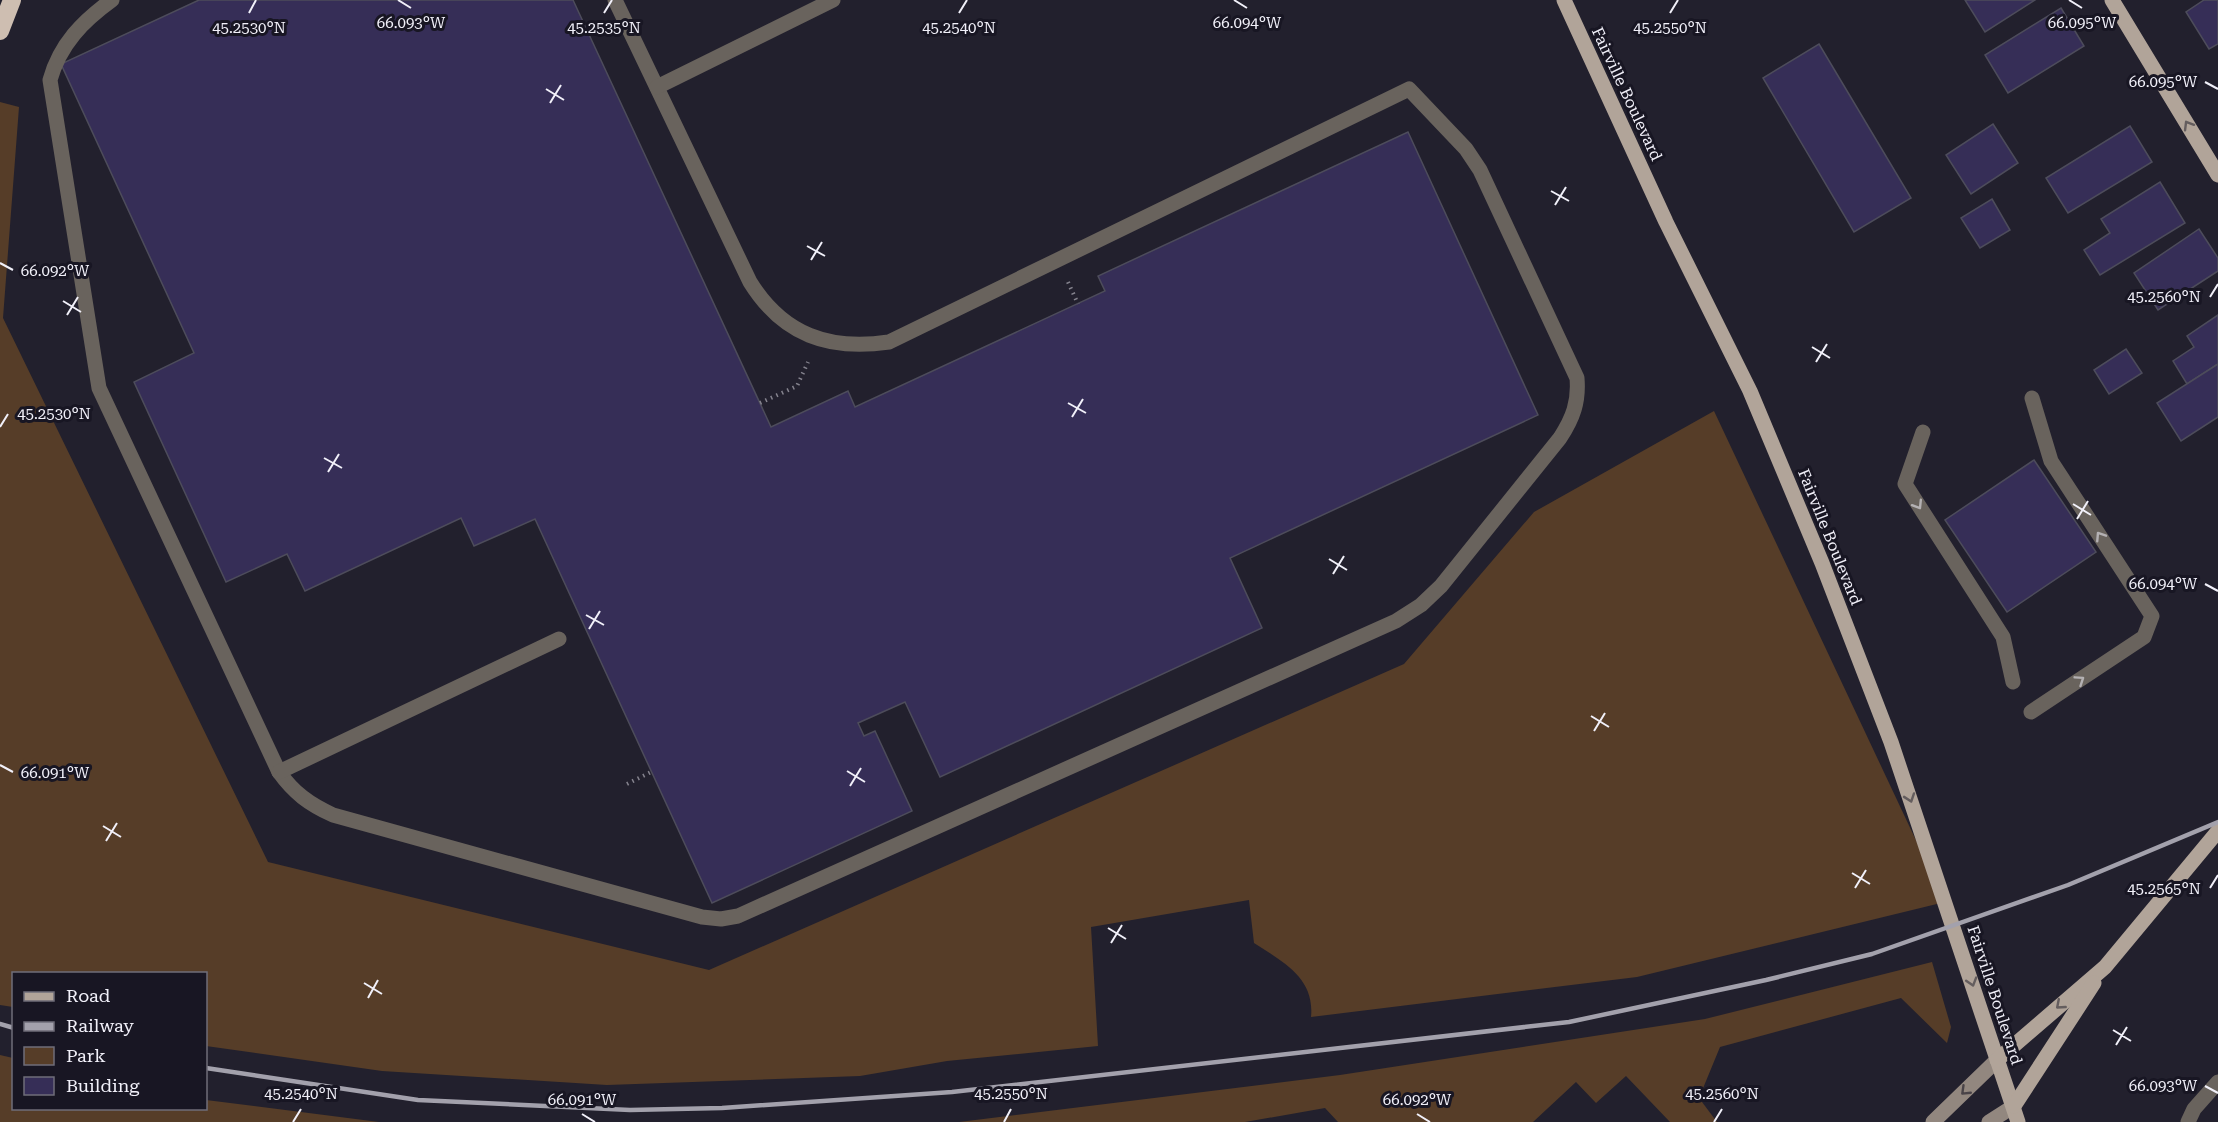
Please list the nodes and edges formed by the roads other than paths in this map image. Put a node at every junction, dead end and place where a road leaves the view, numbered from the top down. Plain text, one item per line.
1 (12, 0) edge
2 (112, 0) edge
3 (615, 0) edge
4 (833, 0) edge
5 (1564, 0) edge
6 (2112, 0) edge
7 (0, 31) edge
8 (657, 87) junction
9 (2218, 175) edge
10 (2032, 398) dead end
11 (1923, 432) dead end
12 (559, 639) dead end
13 (2013, 682) dead end
14 (2031, 712) dead end
15 (279, 772) junction
16 (2218, 831) edge
17 (2105, 967) junction
18 (1997, 1060) junction
19 (2218, 1082) edge
20 (2014, 1106) junction
21 (1933, 1122) edge
22 (1989, 1122) edge
23 (2018, 1122) edge
24 (2188, 1122) edge

1 - 7 highway
2 - 15 lane
3 - 8 lane
4 - 8 lane
5 -> 18 main road, Fairville Boulevard
9 -> 6 main road
8 - 15 lane
14 -> 10 lane
11 -> 13 lane
12 - 15 lane
16 - 17 main road
17 -> 18 main road
17 - 20 main road
18 - 20 main road, Fairville Boulevard
18 -> 21 street
19 - 24 lane
20 - 22 street
20 - 23 main road, Fairville Boulevard

